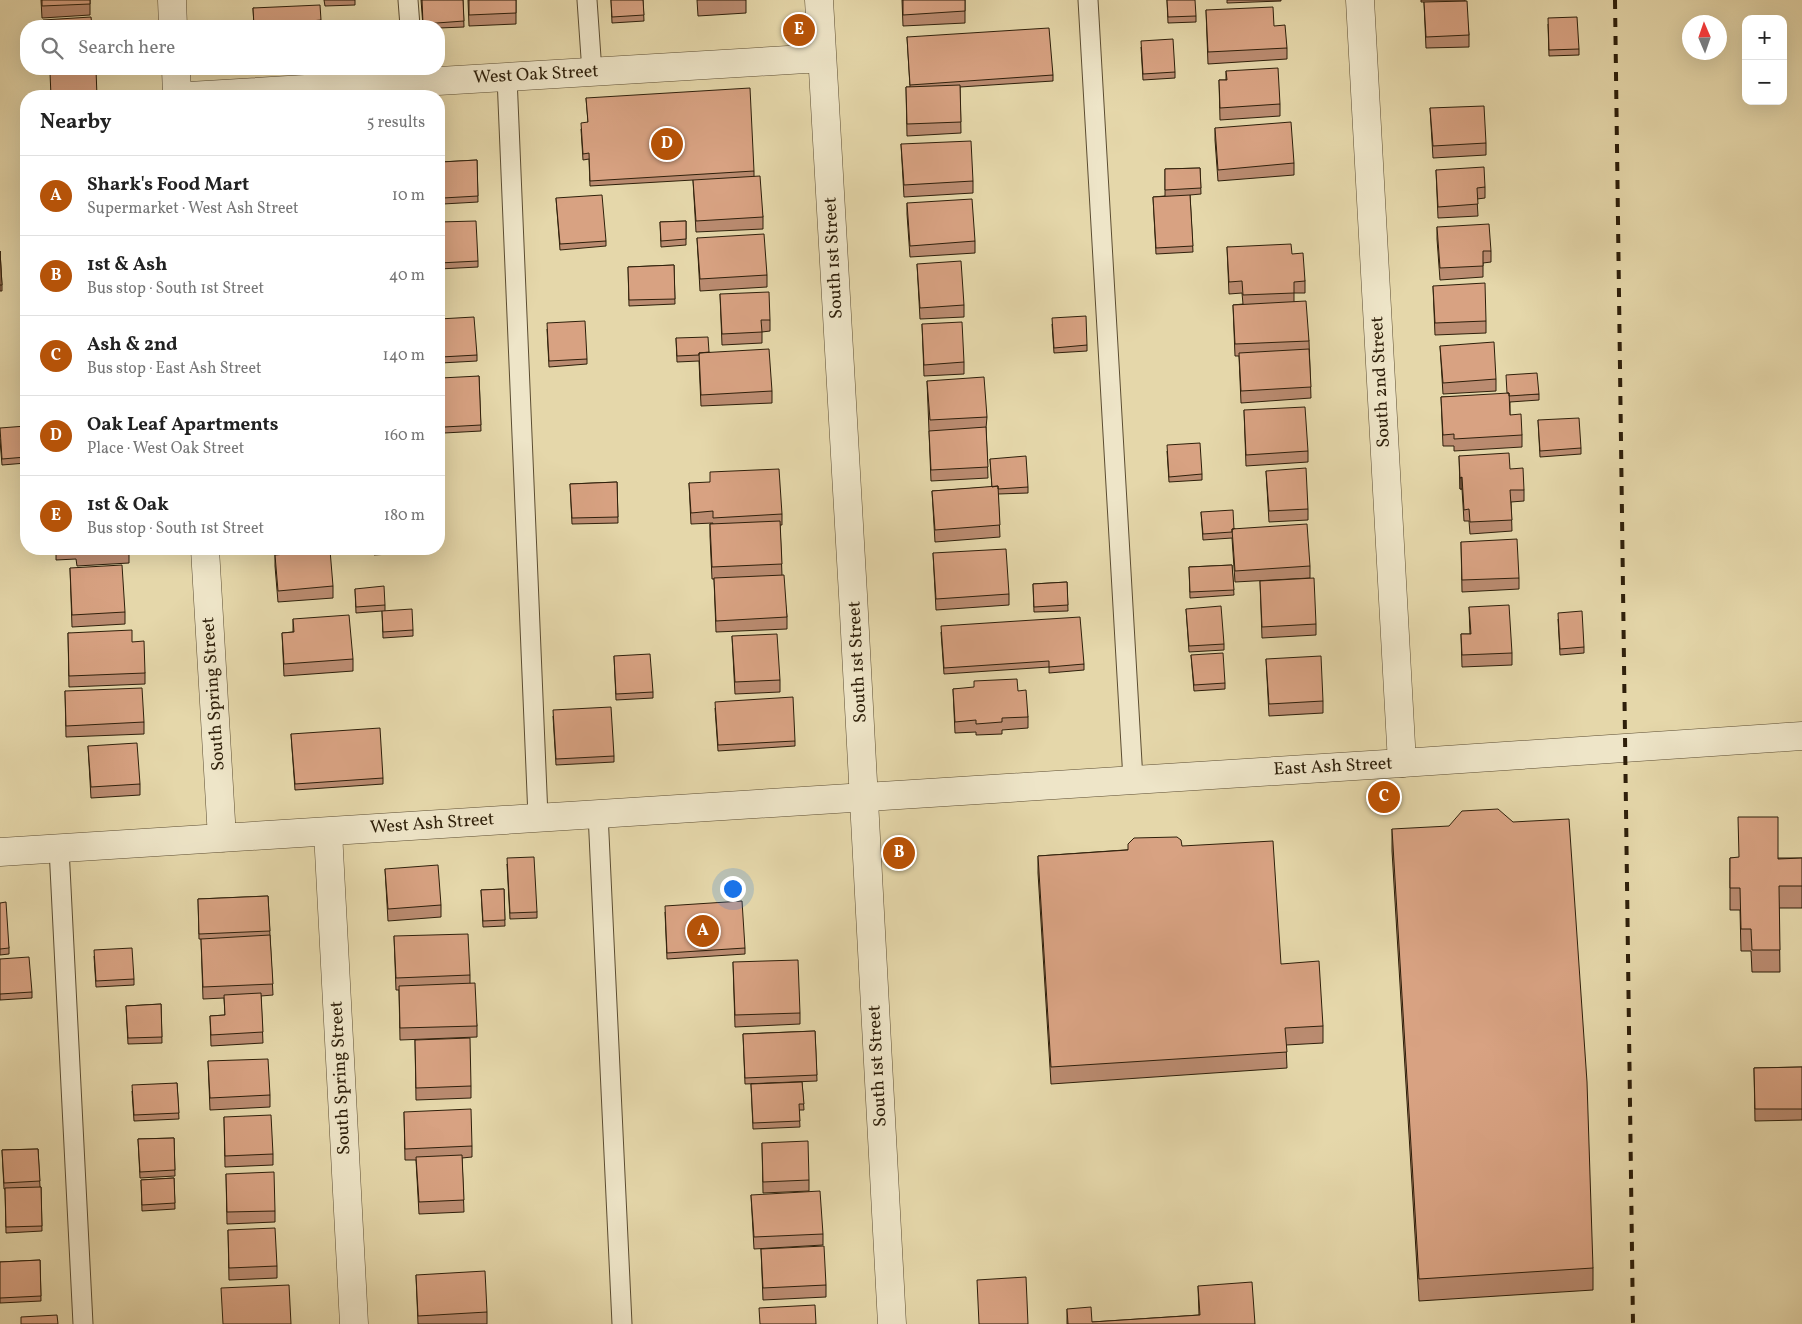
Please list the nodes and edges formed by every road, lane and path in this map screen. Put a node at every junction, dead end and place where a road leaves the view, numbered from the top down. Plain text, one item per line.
1 (172, 0) edge
2 (408, 0) edge
3 (587, 0) edge
4 (819, 0) edge
5 (1088, 0) edge
6 (1360, 0) edge
7 (173, 20) edge
8 (410, 20) edge
9 (822, 58) junction
10 (592, 72) junction
11 (176, 75) edge
12 (413, 76) edge
13 (506, 77) junction
14 (177, 90) edge
15 (256, 90) edge
16 (205, 555) edge
17 (1802, 736) edge
18 (1402, 763) junction
19 (1133, 780) junction
20 (864, 797) junction
21 (598, 813) junction
22 (538, 817) junction
23 (328, 832) junction
24 (222, 838) junction
25 (59, 848) junction
26 (0, 852) edge
27 (83, 1324) edge
28 (354, 1324) edge
29 (622, 1324) edge
30 (892, 1324) edge

1 - 7 street
2 - 8 lane
3 - 10 lane
4 - 9 street, South 1st Street
5 - 19 lane
6 - 18 street, South 2nd Street
9 - 10 street, West Oak Street
9 - 20 street, South 1st Street
10 - 13 street, West Oak Street
11 - 14 street
12 - 13 street, West Oak Street
12 - 15 street, West Oak Street
13 - 22 lane
16 - 24 street, South Spring Street
17 - 18 street, East Ash Street
18 - 19 street, East Ash Street
19 - 20 street, East Ash Street
20 - 21 street, West Ash Street
20 - 30 street, South 1st Street
21 - 22 street, West Ash Street
21 - 29 lane
22 - 23 street, West Ash Street
23 - 24 street, West Ash Street
23 - 28 street, South Spring Street
24 - 25 street, West Ash Street
25 - 26 street, West Ash Street
25 - 27 lane

